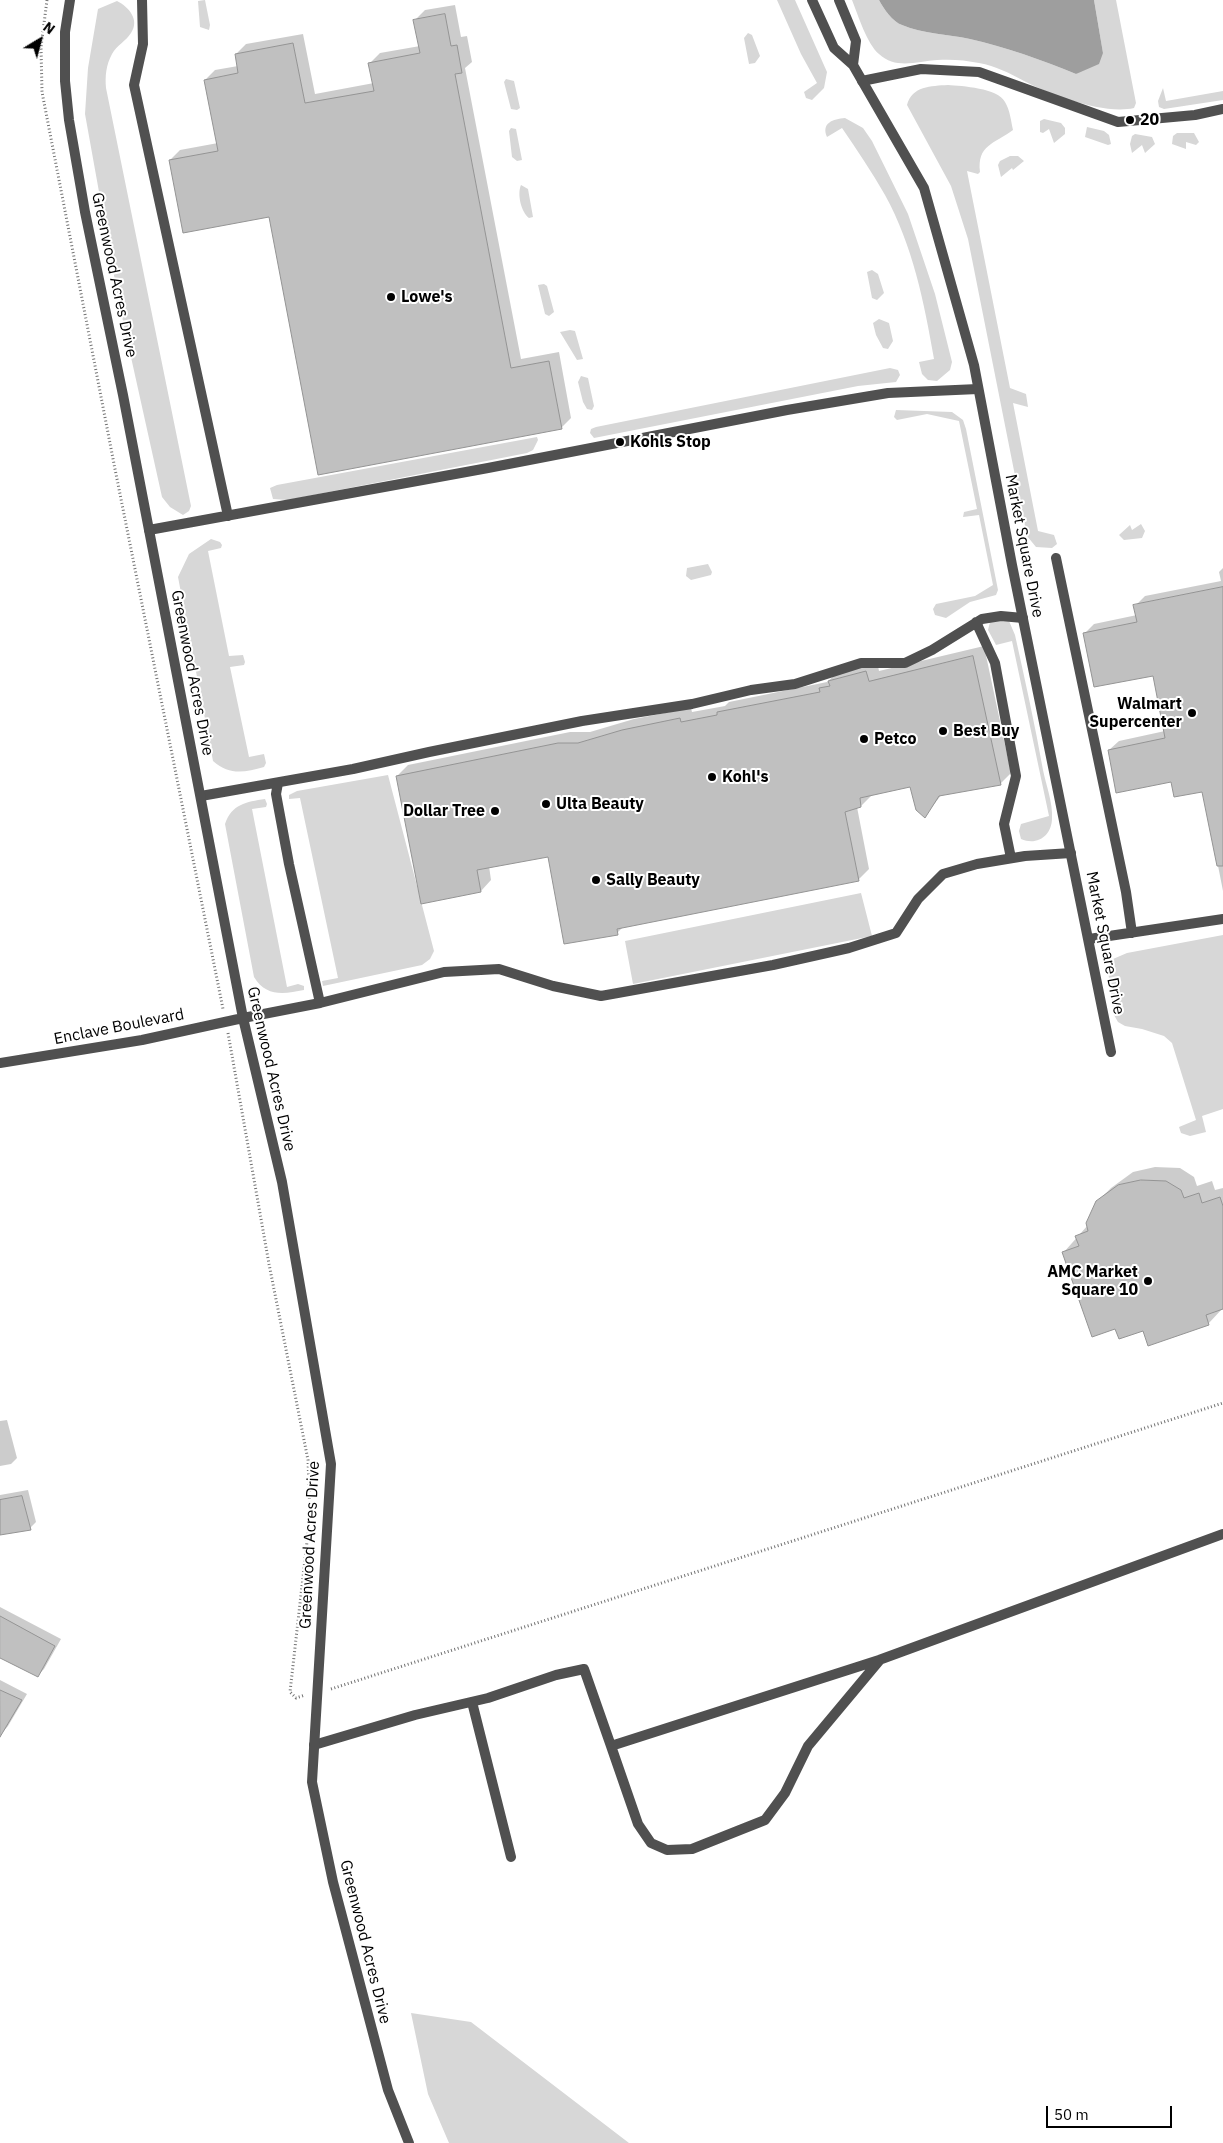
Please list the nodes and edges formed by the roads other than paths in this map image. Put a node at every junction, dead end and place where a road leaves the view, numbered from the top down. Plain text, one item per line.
1 (70, 0) edge
2 (142, 0) edge
3 (812, 0) edge
4 (839, 0) edge
5 (854, 65) junction
6 (862, 82) junction
7 (1223, 109) edge
8 (978, 389) junction
9 (228, 516) junction
10 (149, 530) junction
11 (1056, 558) dead end
12 (1024, 618) junction
13 (976, 622) junction
14 (278, 782) junction
15 (201, 796) junction
16 (1071, 852) junction
17 (1010, 858) junction
18 (1223, 919) edge
19 (1132, 933) junction
20 (1089, 939) junction
21 (320, 1003) junction
22 (243, 1018) junction
23 (1111, 1052) dead end
24 (0, 1063) edge
25 (1223, 1534) edge
26 (880, 1660) junction
27 (472, 1702) junction
28 (314, 1744) junction
29 (611, 1746) junction
30 (511, 1857) dead end
31 (409, 2143) edge

1 - 10 street, Greenwood Acres Drive
2 - 9 street
3 - 5 street, Market Square Drive
4 - 5 street, Market Square Drive
5 - 6 street, Market Square Drive
6 - 7 street
6 - 8 street, Market Square Drive
8 - 9 street
8 - 12 street, Market Square Drive
9 - 10 street
10 - 15 street, Greenwood Acres Drive
11 - 19 street
12 - 13 street
12 - 16 street, Market Square Drive
13 - 14 street
13 - 17 street
14 - 15 street
14 - 21 street
15 - 22 street, Greenwood Acres Drive
16 - 17 street, Enclave Boulevard
16 - 20 street, Market Square Drive
17 - 21 street, Enclave Boulevard
18 - 19 street
19 - 20 street
20 - 23 street, Market Square Drive
21 - 22 street, Enclave Boulevard
22 - 24 street, Enclave Boulevard
22 - 28 street, Greenwood Acres Drive
25 - 26 street
26 - 29 street
26 - 29 street
27 - 28 street
27 - 29 street
27 - 30 street
28 - 31 street, Greenwood Acres Drive

